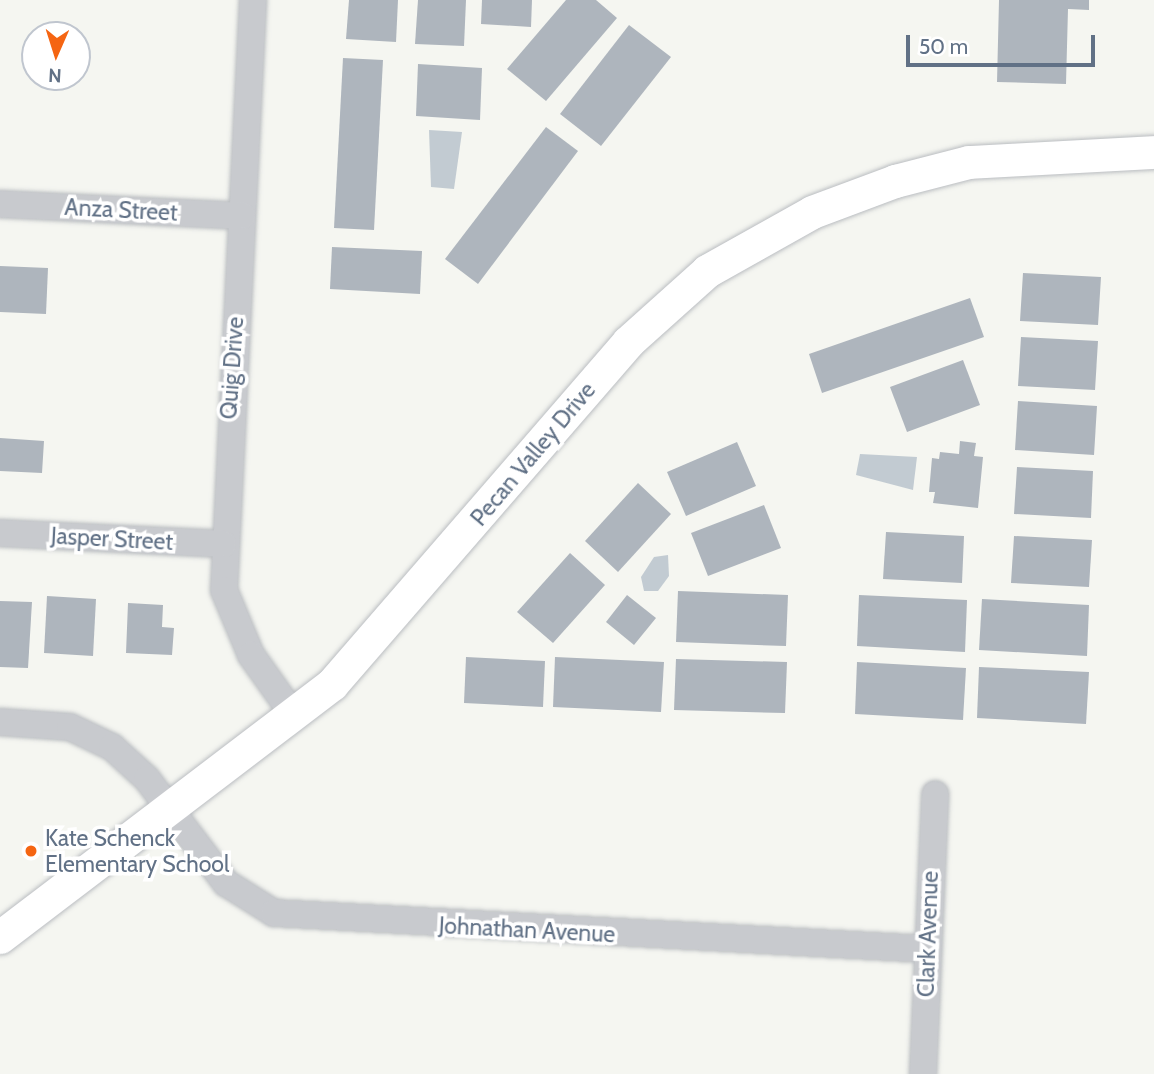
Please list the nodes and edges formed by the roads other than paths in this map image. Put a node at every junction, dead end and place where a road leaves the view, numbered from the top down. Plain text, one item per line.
1 (253, 0) edge
2 (1154, 152) edge
3 (0, 204) edge
4 (242, 216) junction
5 (0, 533) edge
6 (223, 544) junction
7 (295, 717) junction
8 (0, 722) edge
9 (935, 794) dead end
10 (169, 813) junction
11 (0, 937) edge
12 (927, 949) junction
13 (923, 1074) edge

1 - 4 street, Quig Drive
2 - 7 main road, Pecan Valley Drive
3 - 4 street, Anza Street
4 - 6 street, Quig Drive
5 - 6 street, Jasper Street
6 - 7 street, Quig Drive
7 - 10 main road, Pecan Valley Drive
8 - 10 street, Johnathan Avenue
9 - 12 street, Clark Avenue
10 - 11 main road, Pecan Valley Drive
10 - 12 street, Johnathan Avenue
12 - 13 street, Clark Avenue

